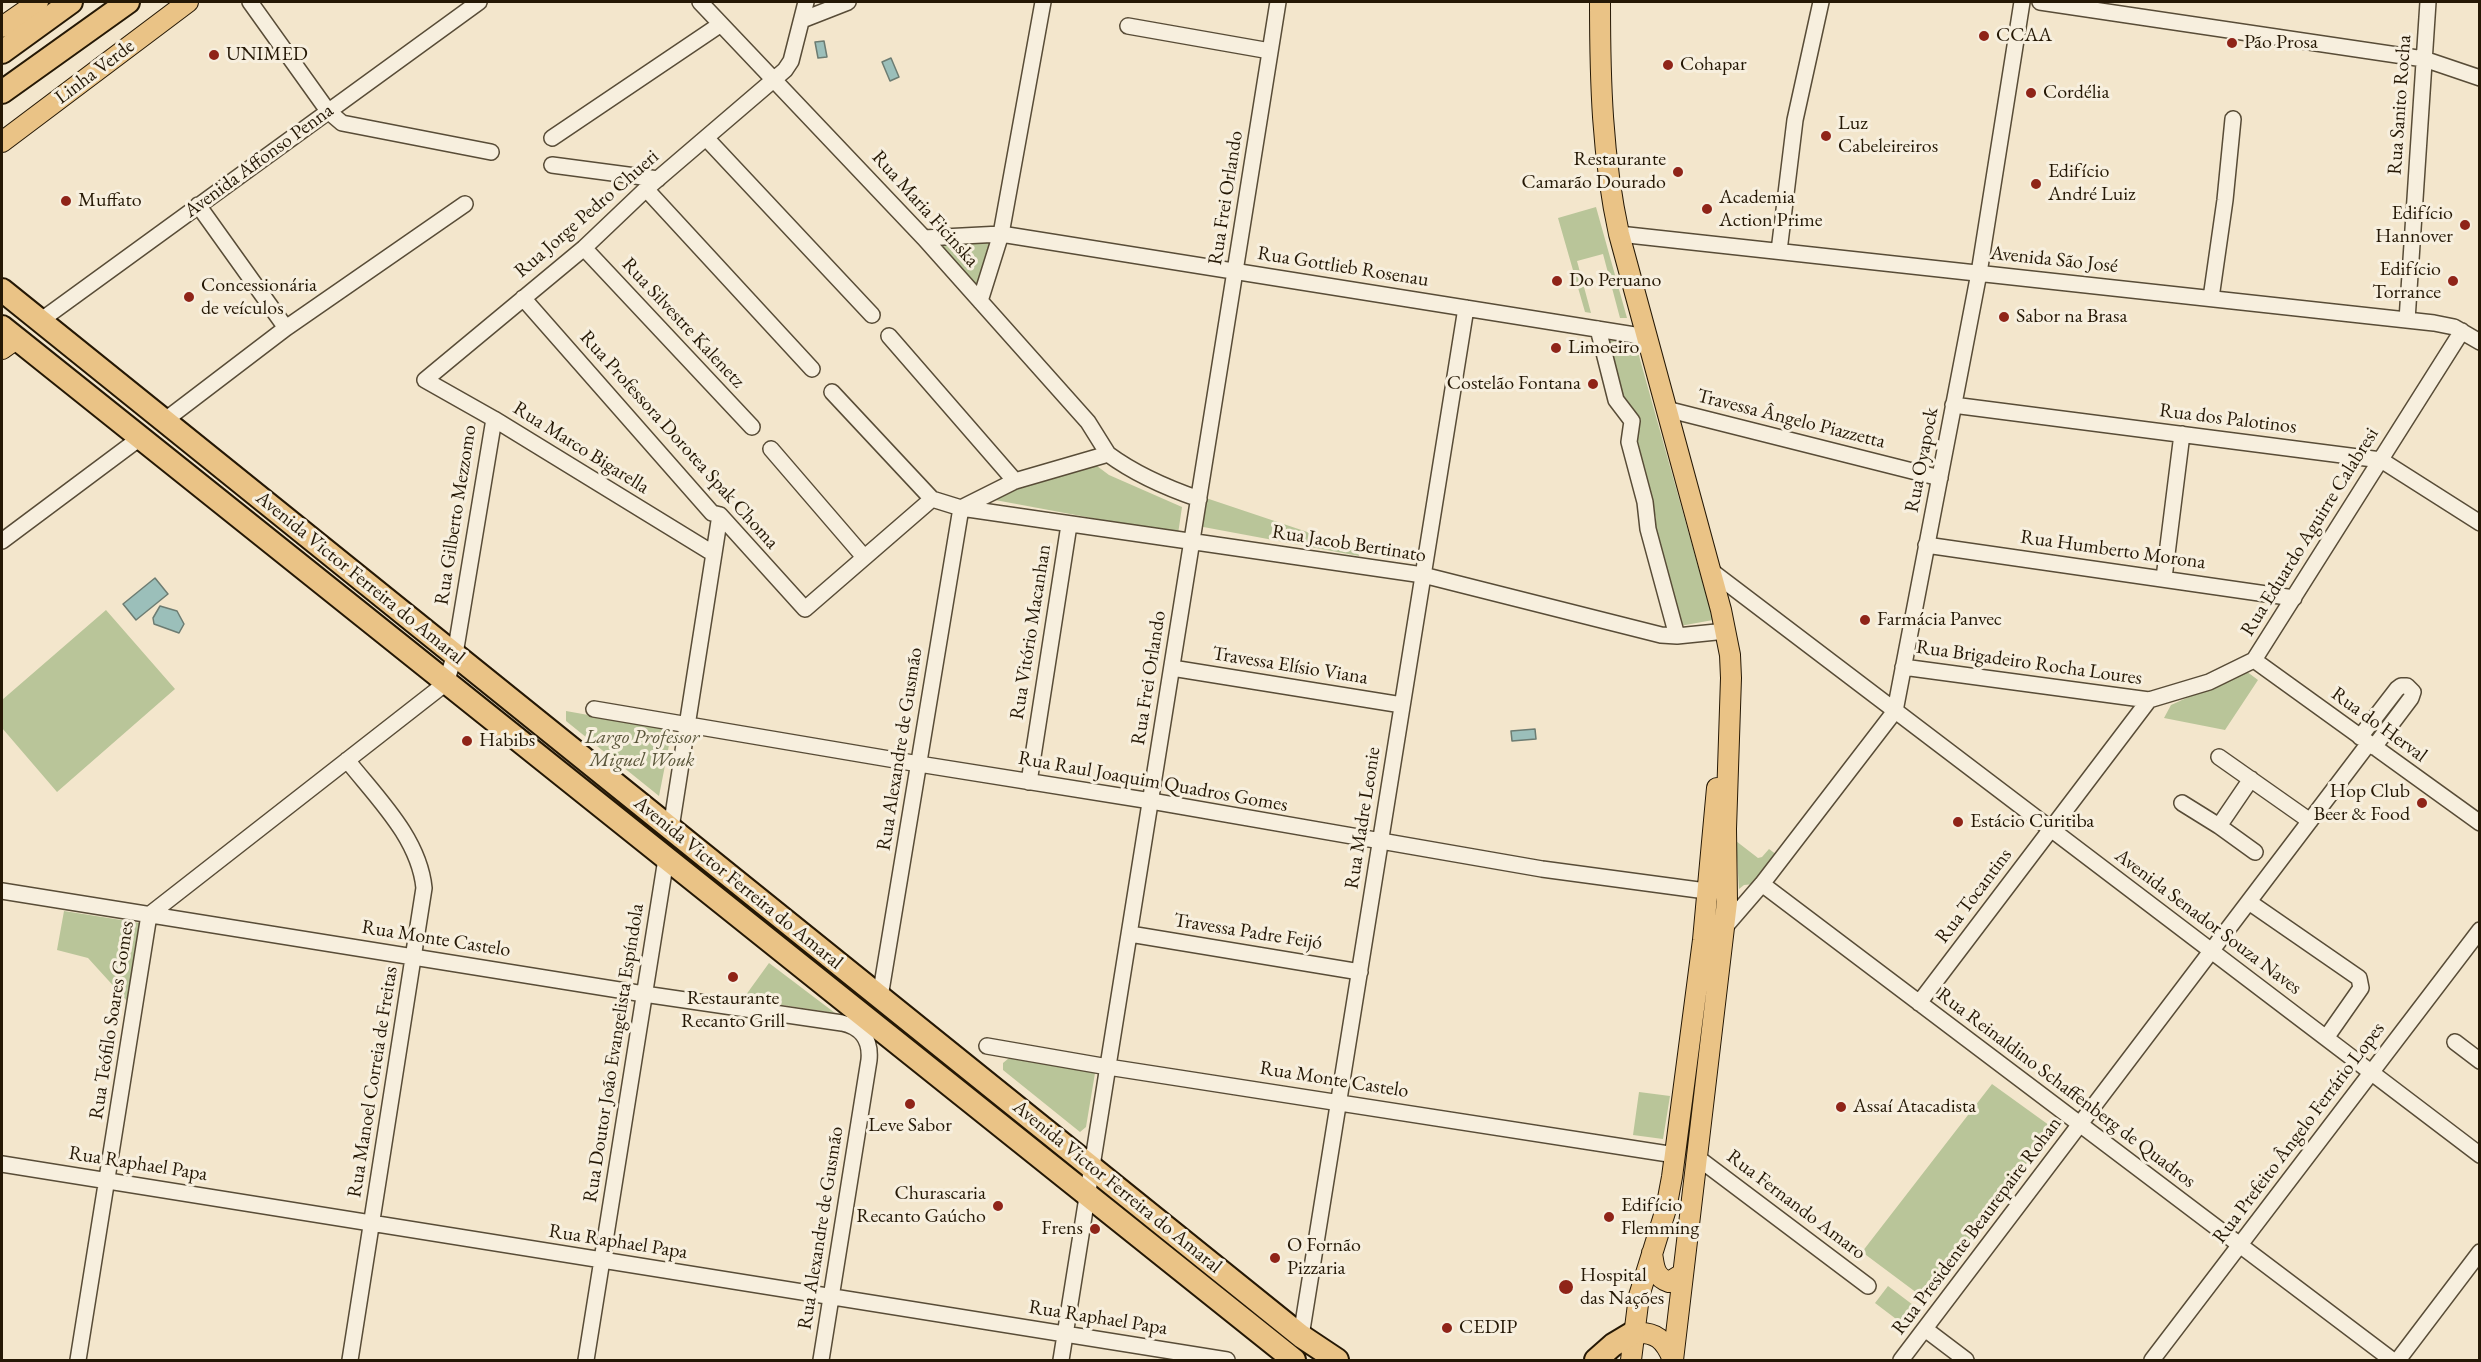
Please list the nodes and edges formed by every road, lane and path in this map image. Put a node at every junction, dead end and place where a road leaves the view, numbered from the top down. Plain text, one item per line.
1 (38, 2) edge
2 (71, 2) edge
3 (128, 2) edge
4 (189, 2) edge
5 (250, 2) edge
6 (479, 2) edge
7 (700, 2) edge
8 (806, 2) edge
9 (848, 2) edge
10 (1043, 2) edge
11 (1278, 2) edge
12 (1600, 2) edge
13 (1821, 2) edge
14 (2022, 2) edge
15 (2040, 2) edge
16 (2428, 2) edge
17 (801, 20) junction
18 (721, 24) junction
19 (1128, 26) dead end
20 (2, 27) edge
21 (1270, 51) junction
22 (2, 52) edge
23 (2424, 59) junction
24 (2480, 78) edge
25 (775, 79) junction
26 (2, 92) edge
27 (327, 111) junction
28 (2233, 119) dead end
29 (552, 138) dead end
30 (707, 139) junction
31 (2, 142) edge
32 (490, 152) dead end
33 (552, 165) dead end
34 (652, 184) junction
35 (465, 204) dead end
36 (198, 205) junction
37 (1001, 234) junction
38 (1619, 234) junction
39 (924, 238) junction
40 (584, 248) junction
41 (1779, 251) junction
42 (1235, 271) junction
43 (1979, 273) junction
44 (2, 290) edge
45 (523, 298) junction
46 (2211, 298) junction
47 (980, 301) junction
48 (1466, 308) junction
49 (872, 315) dead end
50 (2407, 320) junction
51 (40, 321) junction
52 (286, 328) junction
53 (1598, 329) junction
54 (2462, 331) junction
55 (890, 336) dead end
56 (1647, 337) junction
57 (6, 338) edge
58 (2480, 342) edge
59 (812, 369) dead end
60 (425, 380) joint
61 (832, 392) dead end
62 (1953, 405) junction
63 (1666, 409) junction
64 (494, 419) junction
65 (164, 420) junction
66 (752, 427) dead end
67 (2182, 434) junction
68 (140, 438) junction
69 (771, 449) dead end
70 (1108, 454) junction
71 (2381, 460) junction
72 (1940, 478) junction
73 (1015, 481) junction
74 (932, 499) junction
75 (1199, 499) junction
76 (961, 507) junction
77 (720, 514) junction
78 (2480, 523) edge
79 (1070, 525) junction
80 (2, 541) edge
81 (1192, 541) junction
82 (1926, 545) junction
83 (714, 554) junction
84 (864, 557) junction
85 (1710, 570) junction
86 (1423, 575) junction
87 (2164, 578) junction
88 (2294, 598) junction
89 (1726, 631) junction
90 (1677, 636) junction
91 (455, 654) junction
92 (2254, 660) junction
93 (1903, 667) junction
94 (1172, 668) junction
95 (446, 683) junction
96 (2149, 700) junction
97 (1402, 705) junction
98 (594, 709) dead end
99 (1895, 711) junction
100 (1730, 721) junction
101 (687, 725) junction
102 (2368, 743) junction
103 (2219, 757) dead end
104 (347, 760) junction
105 (919, 764) junction
106 (2251, 779) junction
107 (1029, 782) junction
108 (1150, 801) junction
109 (2182, 803) dead end
110 (2310, 821) junction
111 (2480, 824) edge
112 (2219, 826) junction
113 (670, 828) junction
114 (2051, 829) junction
115 (1380, 842) junction
116 (2255, 852) dead end
117 (666, 859) junction
118 (1762, 884) junction
119 (2, 891) edge
120 (1707, 891) junction
121 (2249, 902) junction
122 (149, 915) junction
123 (1724, 928) junction
124 (2480, 930) edge
125 (1130, 934) junction
126 (2211, 951) junction
127 (414, 956) junction
128 (1360, 972) junction
129 (644, 994) junction
130 (880, 997) junction
131 (1919, 1003) junction
132 (862, 1032) joint
133 (2326, 1038) junction
134 (2455, 1042) dead end
135 (987, 1046) dead end
136 (2480, 1061) edge
137 (1108, 1067) junction
138 (2371, 1072) junction
139 (1339, 1102) junction
140 (2080, 1124) junction
141 (1675, 1155) junction
142 (2480, 1155) edge
143 (1698, 1158) junction
144 (2, 1164) edge
145 (1092, 1167) junction
146 (107, 1181) junction
147 (1088, 1196) junction
148 (372, 1223) junction
149 (2240, 1245) junction
150 (1652, 1250) junction
151 (2480, 1252) edge
152 (602, 1260) junction
153 (1682, 1274) junction
154 (1868, 1286) dead end
155 (831, 1297) junction
156 (1925, 1329) junction
157 (1633, 1333) junction
158 (1065, 1335) junction
159 (1301, 1336) junction
160 (1272, 1352) edge
161 (78, 1360) edge
162 (350, 1360) edge
163 (586, 1360) edge
164 (821, 1360) edge
165 (1061, 1360) edge
166 (1227, 1360) edge
167 (1294, 1360) edge
168 (1336, 1360) edge
169 (1596, 1360) edge
170 (1631, 1360) edge
171 (1673, 1360) edge
172 (1901, 1360) edge
173 (1966, 1360) edge
174 (2152, 1360) edge
175 (2392, 1360) edge
176 (2398, 1360) edge

1 - 20 main road
2 - 22 highway
3 - 26 highway, Linha Verde
4 - 31 main road, Linha Verde
5 - 27 street
6 - 27 street, Avenida Affonso Penna
7 - 18 street, Rua Maria Ficinska
8 - 17 street, Rua Jorge Pedro Chueri
9 - 17 street
10 - 37 street
11 - 21 street, Rua Frei Orlando
12 - 38 main road
13 - 41 street
14 - 43 street, Rua Oyapock
15 - 23 street
16 - 23 street, Rua Sanito Rocha
17 - 25 street, Rua Jorge Pedro Chueri
18 - 25 street, Rua Maria Ficinska
18 - 29 street
19 - 21 street
21 - 42 street, Rua Frei Orlando
23 - 24 street
23 - 50 street, Rua Sanito Rocha
25 - 30 street, Rua Jorge Pedro Chueri
25 - 39 street, Rua Maria Ficinska
27 - 32 street
27 - 36 street, Avenida Affonso Penna
28 - 46 street
30 - 34 street, Rua Jorge Pedro Chueri
30 - 49 street
33 - 34 street
34 - 40 street, Rua Jorge Pedro Chueri
34 - 59 street
35 - 52 street
36 - 51 street, Avenida Affonso Penna
36 - 52 street
37 - 39 street, Rua Gottlieb Rosenau
37 - 42 street, Rua Gottlieb Rosenau
37 - 47 street
38 - 41 street, Avenida São José
38 - 56 main road
39 - 47 street, Rua Maria Ficinska
40 - 45 street, Rua Jorge Pedro Chueri
40 - 66 street, Rua Silvestre Kalenetz
41 - 43 street, Avenida São José
42 - 48 street, Rua Gottlieb Rosenau
42 - 75 street, Rua Frei Orlando
43 - 46 street, Avenida São José
43 - 62 street, Rua Oyapock
44 - 51 highway, Avenida Victor Ferreira do Amaral
45 - 60 street, Rua Jorge Pedro Chueri
45 - 77 street, Rua Professora Dorotea Spak Choma
46 - 50 street, Avenida São José
47 - 70 street, Rua Maria Ficinska
48 - 53 street, Rua Gottlieb Rosenau
48 - 86 street, Rua Madre Leonie
50 - 54 street, Avenida São José
51 - 65 highway, Avenida Victor Ferreira do Amaral
52 - 65 street
53 - 56 street, Rua Gottlieb Rosenau
53 - 90 street
54 - 58 street, Avenida São José
54 - 71 street, Rua Eduardo Aguirre Calabresi
55 - 73 street
56 - 63 main road
57 - 68 highway, Avenida Victor Ferreira do Amaral
60 - 64 street, Rua Marco Bigarella
61 - 74 street
62 - 67 street, Rua dos Palotinos
62 - 72 street, Rua Oyapock
63 - 72 street, Travessa Ângelo Piazzetta
63 - 85 main road
64 - 83 street, Rua Marco Bigarella
64 - 91 street, Rua Gilberto Mezzomo
65 - 91 highway, Avenida Victor Ferreira do Amaral
67 - 71 street, Rua dos Palotinos
67 - 87 street
68 - 80 street
68 - 95 highway, Avenida Victor Ferreira do Amaral
69 - 84 street
70 - 73 street
70 - 75 street
71 - 78 street, Rua dos Palotinos
71 - 88 street, Rua Eduardo Aguirre Calabresi
72 - 82 street, Rua Oyapock
73 - 76 street
74 - 76 street, Rua Jacob Bertinato
74 - 84 street
75 - 81 street, Rua Frei Orlando
76 - 79 street, Rua Jacob Bertinato
76 - 105 street, Rua Alexandre de Gusmão
77 - 83 street
77 - 84 street, Rua Professora Dorotea Spak Choma
79 - 81 street, Rua Jacob Bertinato
79 - 107 street, Rua Vitório Macanhan
81 - 86 street, Rua Jacob Bertinato
81 - 94 street, Rua Frei Orlando
82 - 87 street, Rua Humberto Morona
82 - 93 street, Rua Oyapock
83 - 101 street
85 - 89 main road
85 - 99 street, Avenida Senador Souza Naves
86 - 90 street, Rua Jacob Bertinato
86 - 97 street, Rua Madre Leonie
87 - 88 street, Rua Humberto Morona
88 - 92 street, Rua Eduardo Aguirre Calabresi
89 - 90 street, Rua Jacob Bertinato
89 - 100 main road
91 - 95 street, Rua Gilberto Mezzomo
91 - 113 highway, Avenida Victor Ferreira do Amaral
92 - 96 street, Rua Eduardo Aguirre Calabresi
92 - 102 street, Rua do Herval
93 - 96 street, Rua Brigadeiro Rocha Loures
93 - 99 street, Rua Oyapock
94 - 97 street, Travessa Elísio Viana
94 - 108 street, Rua Frei Orlando
95 - 104 street, Rua Teófilo Soares Gomes
95 - 117 highway, Avenida Victor Ferreira do Amaral
96 - 114 street, Rua Tocantins
97 - 115 street, Rua Madre Leonie
98 - 101 street, Rua Raul Joaquim Quadros Gomes
99 - 114 street, Avenida Senador Souza Naves
99 - 118 street, Rua Oyapock
100 - 120 main road
100 - 123 main road
101 - 105 street, Rua Raul Joaquim Quadros Gomes
101 - 113 street
102 - 110 street, Rua Presidente Beaurepaire Rohan
102 - 111 street, Rua do Herval
103 - 106 street
104 - 122 street, Rua Teófilo Soares Gomes
104 - 127 street, Rua Manoel Correia de Freitas
105 - 107 street, Rua Raul Joaquim Quadros Gomes
105 - 130 street, Rua Alexandre de Gusmão
106 - 110 street
106 - 112 street
107 - 108 street, Rua Raul Joaquim Quadros Gomes
108 - 115 street, Rua Raul Joaquim Quadros Gomes
108 - 125 street, Rua Frei Orlando
109 - 112 street
110 - 121 street, Rua Presidente Beaurepaire Rohan
112 - 116 street
113 - 130 highway, Avenida Victor Ferreira do Amaral
114 - 126 street, Avenida Senador Souza Naves
114 - 131 street, Rua Tocantins
115 - 120 street, Rua Raul Joaquim Quadros Gomes
115 - 128 street, Rua Madre Leonie
117 - 129 street, Rua Doutor João Evangelista Espíndola
117 - 147 highway, Avenida Victor Ferreira do Amaral
118 - 123 street
118 - 131 street, Rua Reinaldino Schaffenberg de Quadros
119 - 122 street, Rua Monte Castelo
120 - 141 main road
121 - 126 street, Rua Presidente Beaurepaire Rohan
121 - 133 street
122 - 127 street, Rua Monte Castelo
122 - 146 street, Rua Teófilo Soares Gomes
123 - 143 main road
124 - 138 street, Rua Prefeito Ângelo Ferrário Lopes
125 - 128 street, Travessa Padre Feijó
125 - 137 street, Rua Frei Orlando
126 - 133 street, Avenida Senador Souza Naves
126 - 140 street, Rua Presidente Beaurepaire Rohan
127 - 129 street, Rua Monte Castelo
127 - 148 street, Rua Manoel Correia de Freitas
128 - 139 street, Rua Madre Leonie
129 - 132 street, Rua Monte Castelo
129 - 152 street, Rua Doutor João Evangelista Espíndola
130 - 145 highway, Avenida Victor Ferreira do Amaral
131 - 140 street, Rua Reinaldino Schaffenberg de Quadros
132 - 155 street, Rua Alexandre de Gusmão
133 - 138 street, Avenida Senador Souza Naves
134 - 136 street
135 - 137 street, Rua Monte Castelo
137 - 139 street, Rua Monte Castelo
137 - 145 street, Rua Frei Orlando
138 - 142 street, Avenida Senador Souza Naves
138 - 149 street, Rua Prefeito Ângelo Ferrário Lopes
139 - 141 street, Rua Monte Castelo
139 - 159 street, Rua Madre Leonie
140 - 149 street, Rua Reinaldino Schaffenberg de Quadros
140 - 156 street, Rua Presidente Beaurepaire Rohan
141 - 150 main road
143 - 153 main road
143 - 154 street, Rua Fernando Amaro
144 - 146 street, Rua Raphael Papa
145 - 147 street, Rua Frei Orlando
145 - 159 highway, Avenida Victor Ferreira do Amaral
146 - 148 street, Rua Raphael Papa
146 - 161 street, Rua Teófilo Soares Gomes
147 - 158 street, Rua Frei Orlando
147 - 160 highway, Avenida Victor Ferreira do Amaral
148 - 152 street, Rua Raphael Papa
148 - 162 street, Rua Manoel Correia de Freitas
149 - 174 street, Rua Prefeito Ângelo Ferrário Lopes
149 - 175 street, Rua Reinaldino Schaffenberg de Quadros
150 - 153 main road
150 - 157 main road
151 - 176 street
152 - 155 street, Rua Raphael Papa
152 - 163 street, Rua Doutor João Evangelista Espíndola
153 - 171 main road
155 - 158 street, Rua Raphael Papa
155 - 164 street, Rua Alexandre de Gusmão
156 - 172 street, Rua Presidente Beaurepaire Rohan
156 - 173 street
157 - 169 highway
157 - 170 main road
157 - 171 main road
158 - 165 street, Rua Frei Orlando
158 - 166 street, Rua Raphael Papa
159 - 168 highway, Avenida Victor Ferreira do Amaral
160 - 167 highway, Avenida Victor Ferreira do Amaral

